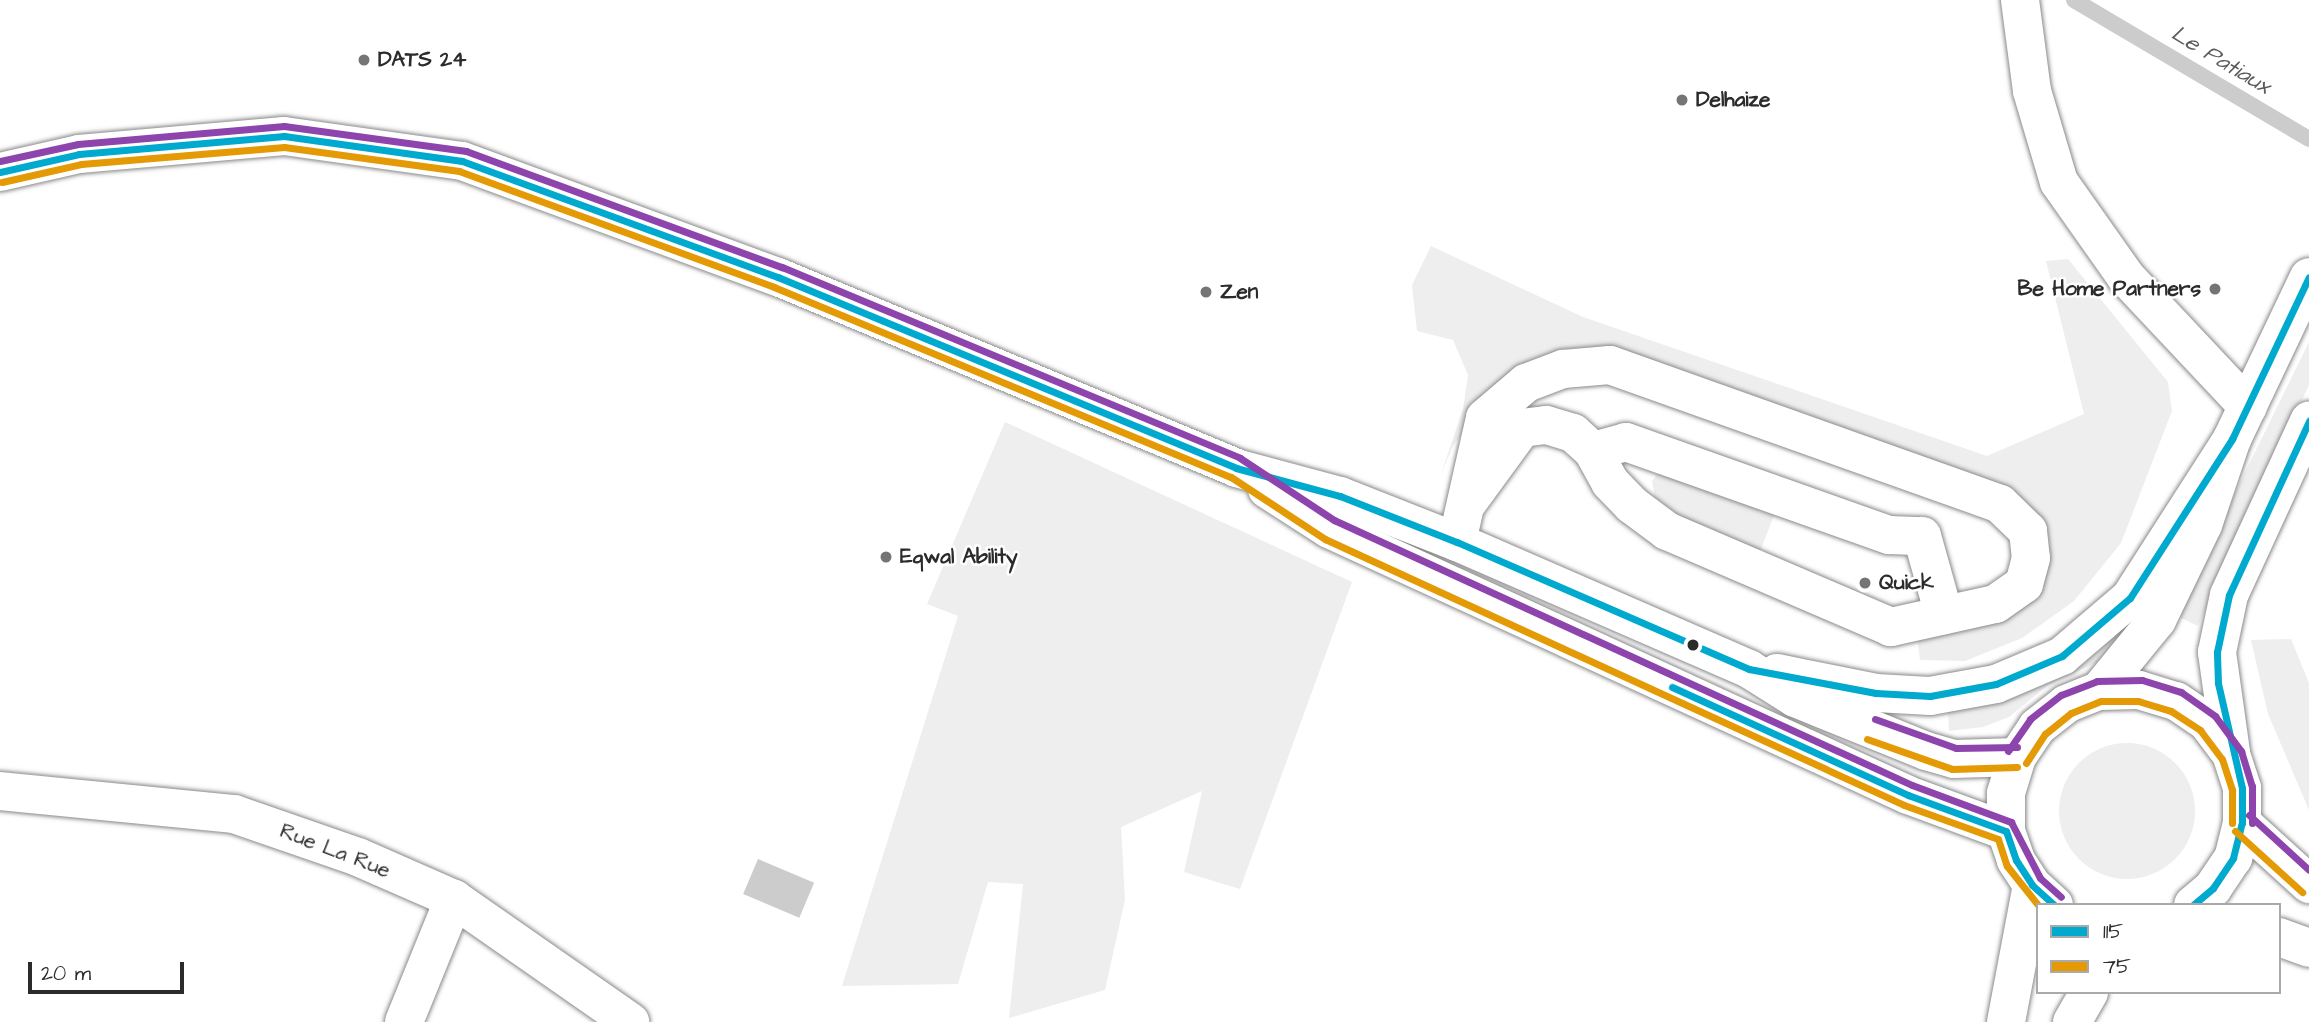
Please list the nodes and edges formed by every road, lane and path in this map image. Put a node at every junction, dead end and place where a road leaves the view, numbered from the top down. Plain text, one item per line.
1 (2020, 0) edge
2 (0, 172) edge
3 (2309, 278) edge
4 (2309, 421) edge
5 (2240, 423) junction
6 (1593, 451) junction
7 (1236, 468) junction
8 (1468, 502) junction
9 (1457, 542) junction
10 (1944, 615) junction
11 (1749, 669) junction
12 (2099, 691) junction
13 (2231, 754) junction
14 (2017, 757) junction
15 (0, 791) edge
16 (2242, 824) junction
17 (2007, 831) junction
18 (2309, 884) edge
19 (2043, 895) edge
20 (454, 899) junction
21 (2195, 903) edge
22 (2036, 919) edge
23 (2281, 938) edge
24 (2309, 948) edge
25 (2087, 994) edge
26 (404, 1022) edge
27 (630, 1022) edge
28 (2006, 1022) edge
29 (2072, 1022) edge

1 - 5 main road
2 - 7 main road
3 - 5 main road
4 - 13 main road
5 - 11 main road
5 - 12 main road
6 - 8 main road
6 - 10 main road
6 - 10 main road
7 - 9 main road
7 - 17 main road
8 - 9 main road
8 - 10 main road
9 - 11 main road
11 - 14 main road
12 - 13 main road
12 - 14 main road
13 - 16 main road
14 - 17 main road
15 - 20 main road, Rue La Rue
16 - 18 main road
16 - 21 main road
17 - 19 main road
20 - 26 main road
20 - 27 main road, Rue La Rue
22 - 28 main road
23 - 24 main road
25 - 29 main road

